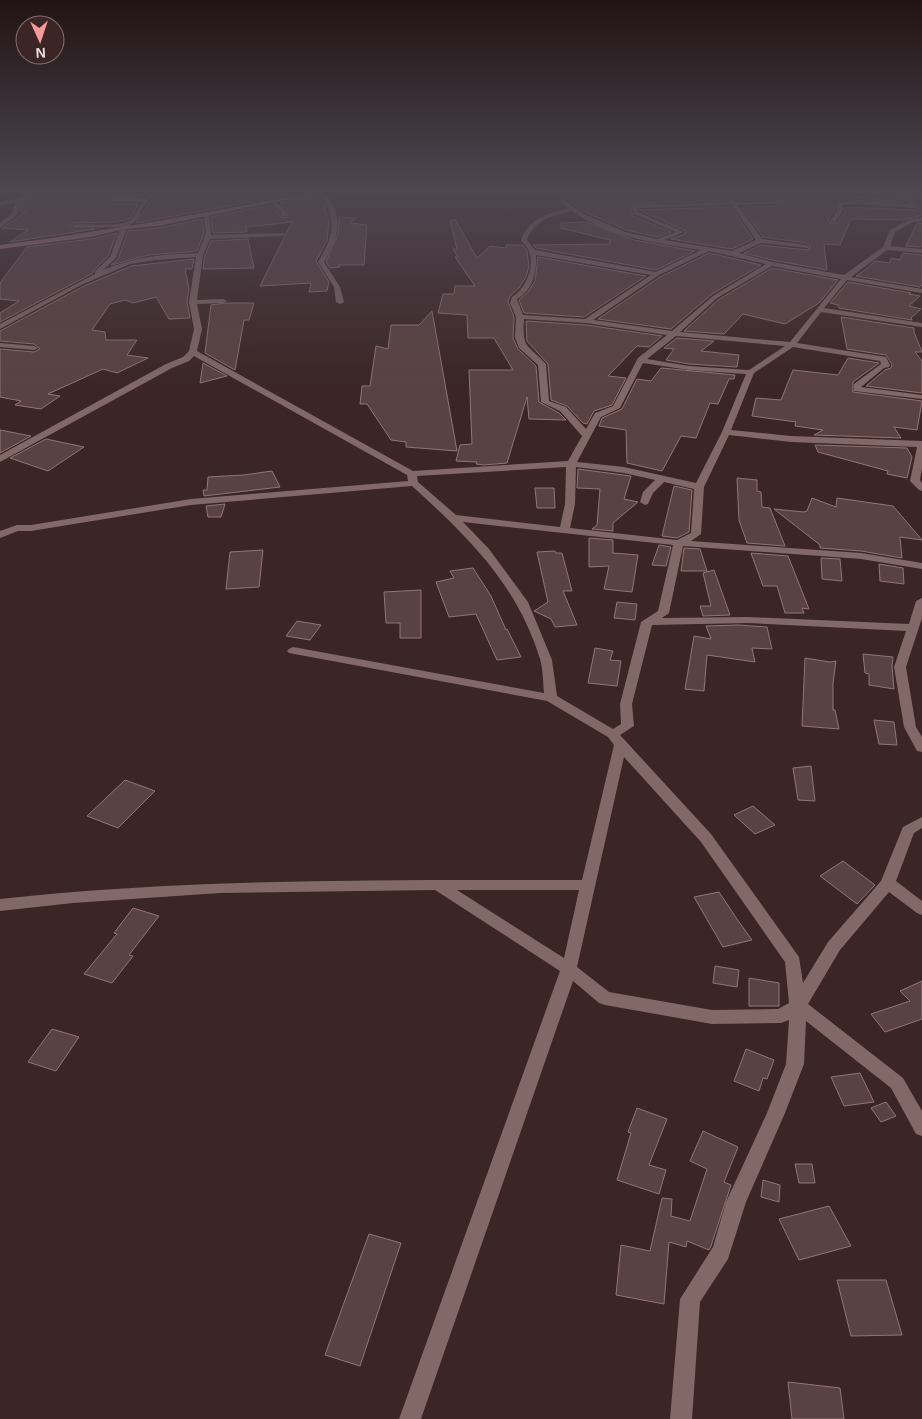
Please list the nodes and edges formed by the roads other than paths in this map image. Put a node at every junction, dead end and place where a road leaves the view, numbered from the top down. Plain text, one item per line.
1 (114, 255) edge
2 (197, 255) edge
3 (200, 255) edge
4 (325, 255) edge
5 (533, 255) edge
6 (551, 255) edge
7 (697, 255) edge
8 (741, 255) edge
9 (876, 255) edge
10 (771, 264) junction
11 (657, 274) junction
12 (846, 276) junction
13 (91, 278) junction
14 (922, 290) edge
15 (223, 301) dead end
16 (193, 302) junction
17 (340, 302) dead end
18 (820, 310) junction
19 (520, 317) junction
20 (586, 321) junction
21 (922, 325) edge
22 (0, 327) edge
23 (676, 332) junction
24 (792, 344) junction
25 (0, 345) edge
26 (34, 348) dead end
27 (193, 352) junction
28 (640, 360) junction
29 (751, 372) junction
30 (922, 397) edge
31 (726, 432) junction
32 (586, 435) junction
33 (922, 444) edge
34 (1, 457) edge
35 (571, 464) junction
36 (412, 479) junction
37 (661, 479) junction
38 (699, 486) junction
39 (922, 488) edge
40 (645, 502) dead end
41 (453, 518) junction
42 (566, 530) junction
43 (0, 535) edge
44 (679, 543) junction
45 (922, 566) edge
46 (922, 602) edge
47 (647, 622) junction
48 (913, 628) junction
49 (292, 651) dead end
50 (551, 698) junction
51 (617, 740) junction
52 (922, 748) edge
53 (922, 822) edge
54 (888, 883) junction
55 (589, 885) junction
56 (440, 886) junction
57 (0, 905) edge
58 (922, 909) edge
59 (569, 969) junction
60 (798, 1006) junction
61 (922, 1128) edge
62 (410, 1419) edge
63 (682, 1419) edge

1 - 13 street
2 - 13 street
3 - 16 street
4 - 17 street
5 - 19 street
6 - 11 street
7 - 11 street
8 - 10 street
9 - 12 street
10 - 12 street
10 - 23 street
11 - 20 street
12 - 14 street
12 - 18 street
13 - 22 street
15 - 16 street
16 - 27 street
18 - 21 street
18 - 24 street
19 - 20 street
19 - 32 street
20 - 23 street
23 - 24 street
23 - 28 street
24 - 29 street
24 - 30 street
25 - 26 street
27 - 34 street
27 - 36 street
28 - 29 street
28 - 32 street
29 - 31 street
31 - 33 street
31 - 38 street
32 - 35 street
33 - 39 street
35 - 36 street
35 - 37 street
35 - 42 street
36 - 41 street
36 - 43 street
37 - 38 street
37 - 40 street
38 - 44 street
41 - 42 street
41 - 50 street
42 - 44 street
44 - 45 street
44 - 47 street
46 - 48 street
47 - 48 street
47 - 51 street
48 - 52 street
49 - 50 street
50 - 51 street
51 - 55 street
51 - 60 street
53 - 54 street
54 - 58 street
54 - 60 street
55 - 56 street
55 - 59 street
56 - 57 street
56 - 59 street
59 - 60 street
59 - 62 street
60 - 61 street
60 - 63 street

